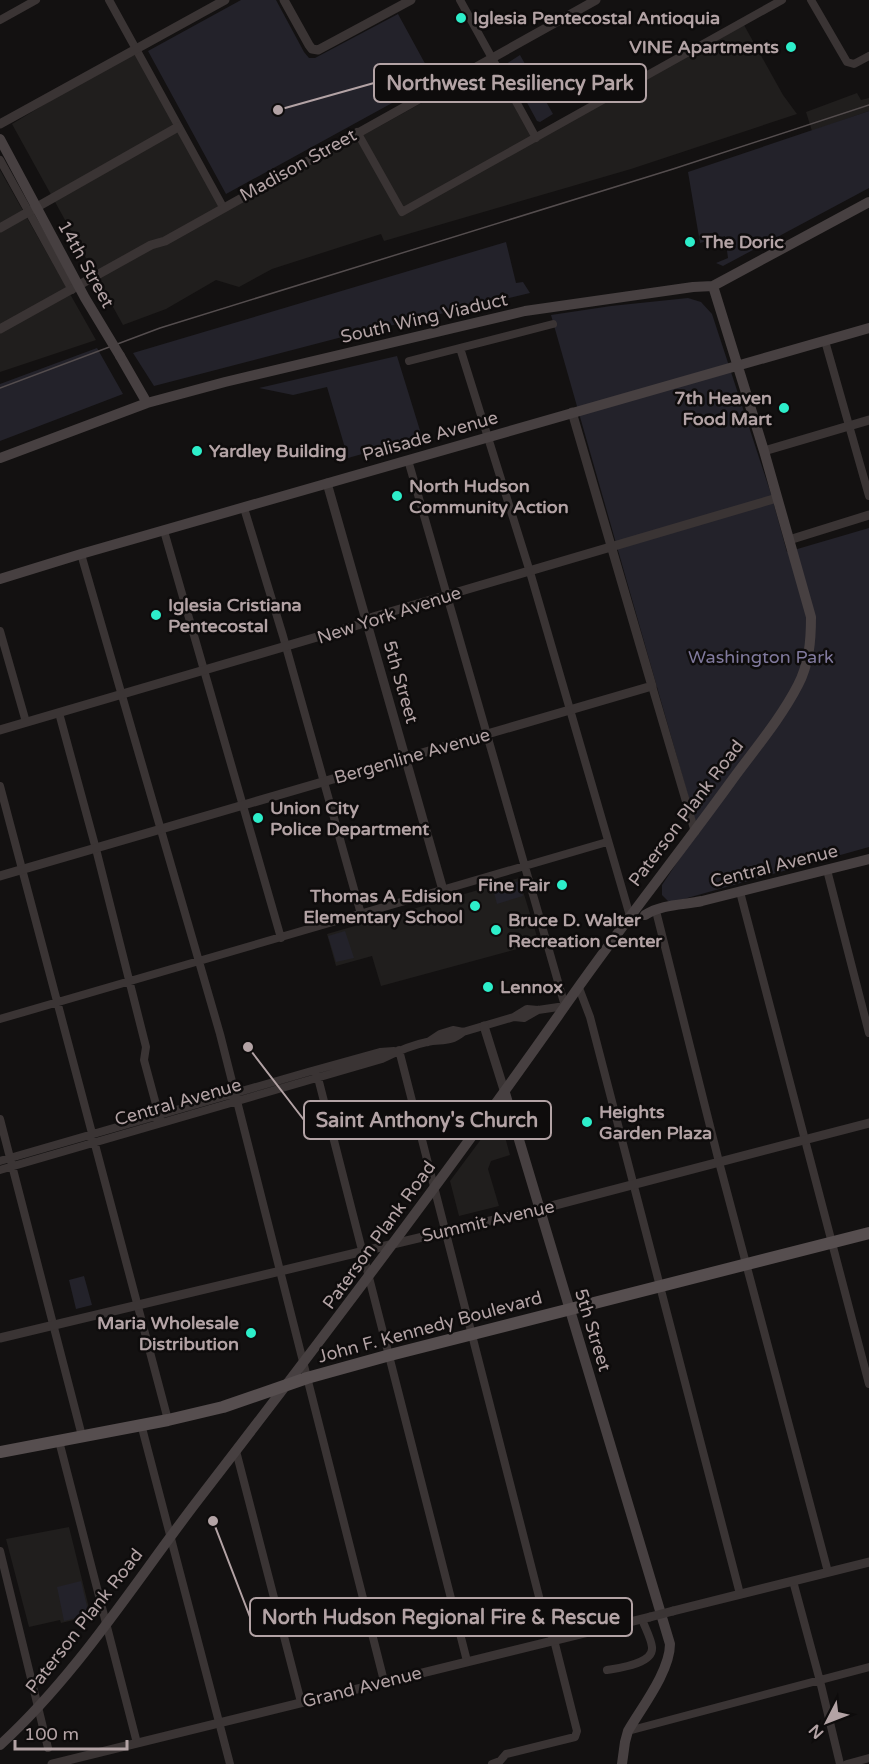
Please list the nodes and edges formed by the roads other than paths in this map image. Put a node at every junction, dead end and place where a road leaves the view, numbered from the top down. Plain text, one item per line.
1 (36, 0) edge
2 (109, 0) edge
3 (225, 0) edge
4 (284, 0) edge
5 (411, 0) edge
6 (460, 0) edge
7 (596, 0) edge
8 (782, 0) edge
9 (812, 0) edge
10 (0, 20) edge
11 (136, 49) junction
12 (869, 56) edge
13 (492, 58) junction
14 (0, 124) edge
15 (178, 127) junction
16 (357, 132) junction
17 (536, 138) junction
18 (0, 139) edge
19 (0, 160) edge
20 (869, 202) edge
21 (223, 207) junction
22 (29, 212) junction
23 (0, 228) edge
24 (712, 286) junction
25 (72, 290) junction
26 (553, 324) dead end
27 (869, 328) edge
28 (0, 329) edge
29 (825, 341) junction
30 (460, 348) junction
31 (409, 361) dead end
32 (737, 365) junction
33 (147, 403) junction
34 (572, 412) junction
35 (869, 420) edge
36 (849, 426) junction
37 (487, 437) junction
38 (764, 451) junction
39 (0, 458) edge
40 (408, 460) junction
41 (327, 483) junction
42 (869, 496) edge
43 (777, 498) junction
44 (244, 508) junction
45 (869, 516) edge
46 (164, 531) junction
47 (789, 540) junction
48 (611, 546) junction
49 (81, 554) junction
50 (530, 572) junction
51 (0, 579) edge
52 (448, 595) junction
53 (367, 621) junction
54 (0, 631) edge
55 (286, 647) junction
56 (205, 670) junction
57 (652, 686) junction
58 (122, 695) junction
59 (571, 710) junction
60 (60, 713) junction
61 (26, 722) junction
62 (0, 730) edge
63 (487, 735) junction
64 (405, 758) junction
65 (324, 782) junction
66 (0, 786) edge
67 (242, 804) junction
68 (160, 829) junction
69 (694, 832) junction
70 (607, 842) junction
71 (96, 849) junction
72 (869, 859) edge
73 (526, 865) junction
74 (23, 870) junction
75 (827, 870) junction
76 (0, 876) edge
77 (654, 885) junction
78 (443, 890) junction
79 (740, 892) junction
80 (688, 904) junction
81 (672, 905) junction
82 (361, 914) junction
83 (645, 915) junction
84 (657, 915) junction
85 (630, 916) junction
86 (281, 938) junction
87 (198, 961) junction
88 (129, 981) junction
89 (579, 988) junction
90 (57, 1002) junction
91 (565, 1006) junction
92 (0, 1019) edge
93 (484, 1026) junction
94 (869, 1033) edge
95 (399, 1050) junction
96 (317, 1074) junction
97 (234, 1093) junction
98 (504, 1093) junction
99 (237, 1102) junction
100 (0, 1119) edge
101 (160, 1119) junction
102 (869, 1123) edge
103 (93, 1139) junction
104 (804, 1140) junction
105 (0, 1161) edge
106 (12, 1162) junction
107 (719, 1162) junction
108 (0, 1170) edge
109 (634, 1184) junction
110 (434, 1186) junction
111 (540, 1209) junction
112 (446, 1231) junction
113 (869, 1233) edge
114 (393, 1243) junction
115 (832, 1243) junction
116 (362, 1252) junction
117 (746, 1265) junction
118 (280, 1270) junction
119 (369, 1275) junction
120 (661, 1286) junction
121 (136, 1305) junction
122 (570, 1309) junction
123 (54, 1324) junction
124 (472, 1333) junction
125 (0, 1338) edge
126 (390, 1355) junction
127 (303, 1365) junction
128 (307, 1378) junction
129 (287, 1384) junction
130 (869, 1384) edge
131 (168, 1420) junction
132 (141, 1424) junction
133 (82, 1436) junction
134 (59, 1441) junction
135 (236, 1451) junction
136 (0, 1452) edge
137 (170, 1538) junction
138 (0, 1551) edge
139 (869, 1562) edge
140 (828, 1572) junction
141 (793, 1581) junction
142 (740, 1594) junction
143 (646, 1618) junction
144 (106, 1623) junction
145 (554, 1640) junction
146 (467, 1661) junction
147 (869, 1667) edge
148 (607, 1670) dead end
149 (384, 1681) junction
150 (820, 1681) junction
151 (301, 1702) junction
152 (39, 1707) junction
153 (218, 1723) junction
154 (628, 1731) junction
155 (137, 1743) junction
156 (0, 1745) edge
157 (48, 1748) dead end
158 (869, 1758) edge
159 (501, 1762) edge
160 (52, 1764) edge
161 (230, 1764) edge
162 (492, 1764) edge
163 (622, 1764) edge
164 (840, 1764) edge
165 (847, 1764) edge

1 - 10 street
2 - 11 street
3 - 11 street
4 - 5 street
6 - 13 street
7 - 13 street, Madison Street
8 - 17 street
9 - 12 street
11 - 14 street
11 - 15 street
13 - 16 street, Madison Street
13 - 17 street
15 - 21 street
15 - 22 street
16 - 17 street
16 - 21 street, Madison Street
18 - 33 main road, 14th Street, bridge
19 - 22 street, 14th Street
20 - 24 main road
21 - 25 street, Madison Street
22 - 23 street
22 - 25 street, 14th Street
24 - 32 main road, Paterson Plank Road
24 - 33 main road, South Wing Viaduct
25 - 28 street, Madison Street
26 - 30 street
27 - 29 main road, Palisade Avenue
29 - 32 main road, Palisade Avenue
29 - 36 street
30 - 31 street
30 - 37 street
32 - 34 main road, Palisade Avenue
32 - 38 main road, Paterson Plank Road
33 - 39 main road, South Wing Viaduct
34 - 37 main road, Palisade Avenue
34 - 48 street
35 - 36 street
36 - 38 street
36 - 42 street
37 - 40 main road, Palisade Avenue
37 - 50 street
38 - 43 main road, Paterson Plank Road
40 - 41 main road, Palisade Avenue
40 - 52 street
41 - 44 main road, Palisade Avenue
41 - 53 street, 5th Street
43 - 47 main road, Paterson Plank Road
43 - 48 street, New York Avenue
44 - 46 main road, Palisade Avenue
44 - 55 street
45 - 47 street
46 - 49 main road, Palisade Avenue
46 - 56 street
47 - 69 main road, Paterson Plank Road
48 - 50 street, New York Avenue
48 - 57 street
49 - 51 main road, Palisade Avenue
49 - 58 street
50 - 52 street, New York Avenue
50 - 59 street
52 - 53 street, New York Avenue
52 - 63 street
53 - 55 street, New York Avenue
53 - 64 street, 5th Street
54 - 61 street
55 - 56 street, New York Avenue
55 - 65 street
56 - 58 street, New York Avenue
56 - 67 street
57 - 59 street, Bergenline Avenue
57 - 69 street
58 - 60 street, New York Avenue
58 - 68 street
59 - 63 street, Bergenline Avenue
59 - 70 street
60 - 61 street, New York Avenue
60 - 71 street
61 - 62 street, New York Avenue
63 - 64 street, Bergenline Avenue
63 - 73 street
64 - 65 street, Bergenline Avenue
64 - 78 street, 5th Street
65 - 67 street, Bergenline Avenue
65 - 82 street
66 - 74 street
67 - 68 street, Bergenline Avenue
67 - 86 street
68 - 71 street, Bergenline Avenue
68 - 87 street
69 - 77 main road, Paterson Plank Road
70 - 73 street
70 - 85 street
71 - 74 street, Bergenline Avenue
71 - 88 street
72 - 75 main road, Central Avenue
73 - 78 street
73 - 91 street
74 - 76 street, Bergenline Avenue
74 - 90 street
75 - 79 main road, Central Avenue
75 - 94 street
77 - 81 main road
77 - 85 main road, Paterson Plank Road
78 - 82 street
79 - 80 main road, Central Avenue
79 - 104 street
80 - 81 main road, Central Avenue
80 - 84 main road, Central Avenue
81 - 83 main road, Central Avenue
82 - 86 street
83 - 84 main road, Central Avenue
83 - 85 main road, Central Avenue
84 - 107 street
85 - 89 main road, Paterson Plank Road
86 - 87 street
87 - 88 street
87 - 97 street
88 - 90 street
88 - 101 street
89 - 91 main road, Paterson Plank Road
89 - 109 street
90 - 92 street
90 - 103 street
91 - 93 street, Central Avenue
91 - 98 main road, Paterson Plank Road
93 - 95 street, Central Avenue
93 - 98 street, 5th Street
95 - 96 street, Central Avenue
95 - 110 street
96 - 97 street, Central Avenue
96 - 99 street, Central Avenue
96 - 116 street
97 - 99 street
97 - 101 street, Central Avenue
98 - 110 main road, Paterson Plank Road
98 - 111 main road, 5th Street
99 - 101 street, Central Avenue
99 - 118 street
100 - 106 street
101 - 103 street, Central Avenue
102 - 104 street, Summit Avenue
103 - 106 street, Central Avenue
103 - 121 street
104 - 107 street, Summit Avenue
104 - 115 street
105 - 106 street, Central Avenue
106 - 108 street, Central Avenue
106 - 123 street
107 - 109 street, Summit Avenue
107 - 117 street
109 - 111 street, Summit Avenue
109 - 120 street
110 - 112 street
110 - 114 main road, Paterson Plank Road
111 - 112 street, Summit Avenue
111 - 122 main road, 5th Street
112 - 114 street, Summit Avenue
112 - 124 street
113 - 115 main road, John F. Kennedy Boulevard
114 - 116 street, Summit Avenue
114 - 119 main road, Paterson Plank Road
115 - 117 main road, John F. Kennedy Boulevard
115 - 130 street
116 - 118 street, Summit Avenue
116 - 119 street
117 - 120 main road, John F. Kennedy Boulevard
117 - 140 street
118 - 121 street, Summit Avenue
118 - 127 street
119 - 126 street
119 - 127 main road, Paterson Plank Road
120 - 122 main road, John F. Kennedy Boulevard
120 - 142 street
121 - 123 street, Summit Avenue
121 - 131 street
122 - 124 main road, John F. Kennedy Boulevard
122 - 154 main road, 5th Street
123 - 125 street, Summit Avenue
123 - 133 street
124 - 126 main road, John F. Kennedy Boulevard
124 - 145 street
126 - 128 main road, John F. Kennedy Boulevard
126 - 146 street
127 - 128 street
127 - 129 main road, Paterson Plank Road
128 - 129 main road, John F. Kennedy Boulevard
128 - 149 street
129 - 131 main road, John F. Kennedy Boulevard
129 - 135 main road, Paterson Plank Road
131 - 132 main road, John F. Kennedy Boulevard
132 - 133 main road, John F. Kennedy Boulevard
132 - 137 street
133 - 134 main road, John F. Kennedy Boulevard
134 - 136 main road, John F. Kennedy Boulevard
134 - 144 street
135 - 137 main road, Paterson Plank Road
135 - 151 street
137 - 144 main road, Paterson Plank Road
137 - 153 street
138 - 152 street
139 - 140 street, Grand Avenue
140 - 141 street, Grand Avenue
141 - 142 street, Grand Avenue
141 - 150 street
142 - 143 street, Grand Avenue, bridge
143 - 145 street, Grand Avenue
143 - 148 street
144 - 152 main road, Paterson Plank Road
144 - 155 street
145 - 146 street, Grand Avenue
145 - 159 street
146 - 149 street, Grand Avenue
147 - 150 street
149 - 151 street, Grand Avenue
150 - 154 street
150 - 164 street
151 - 153 street, Grand Avenue
152 - 156 main road, Paterson Plank Road
152 - 157 street
153 - 155 street, Grand Avenue
153 - 161 street
154 - 163 main road
155 - 160 street, Grand Avenue
158 - 165 street
159 - 162 street

